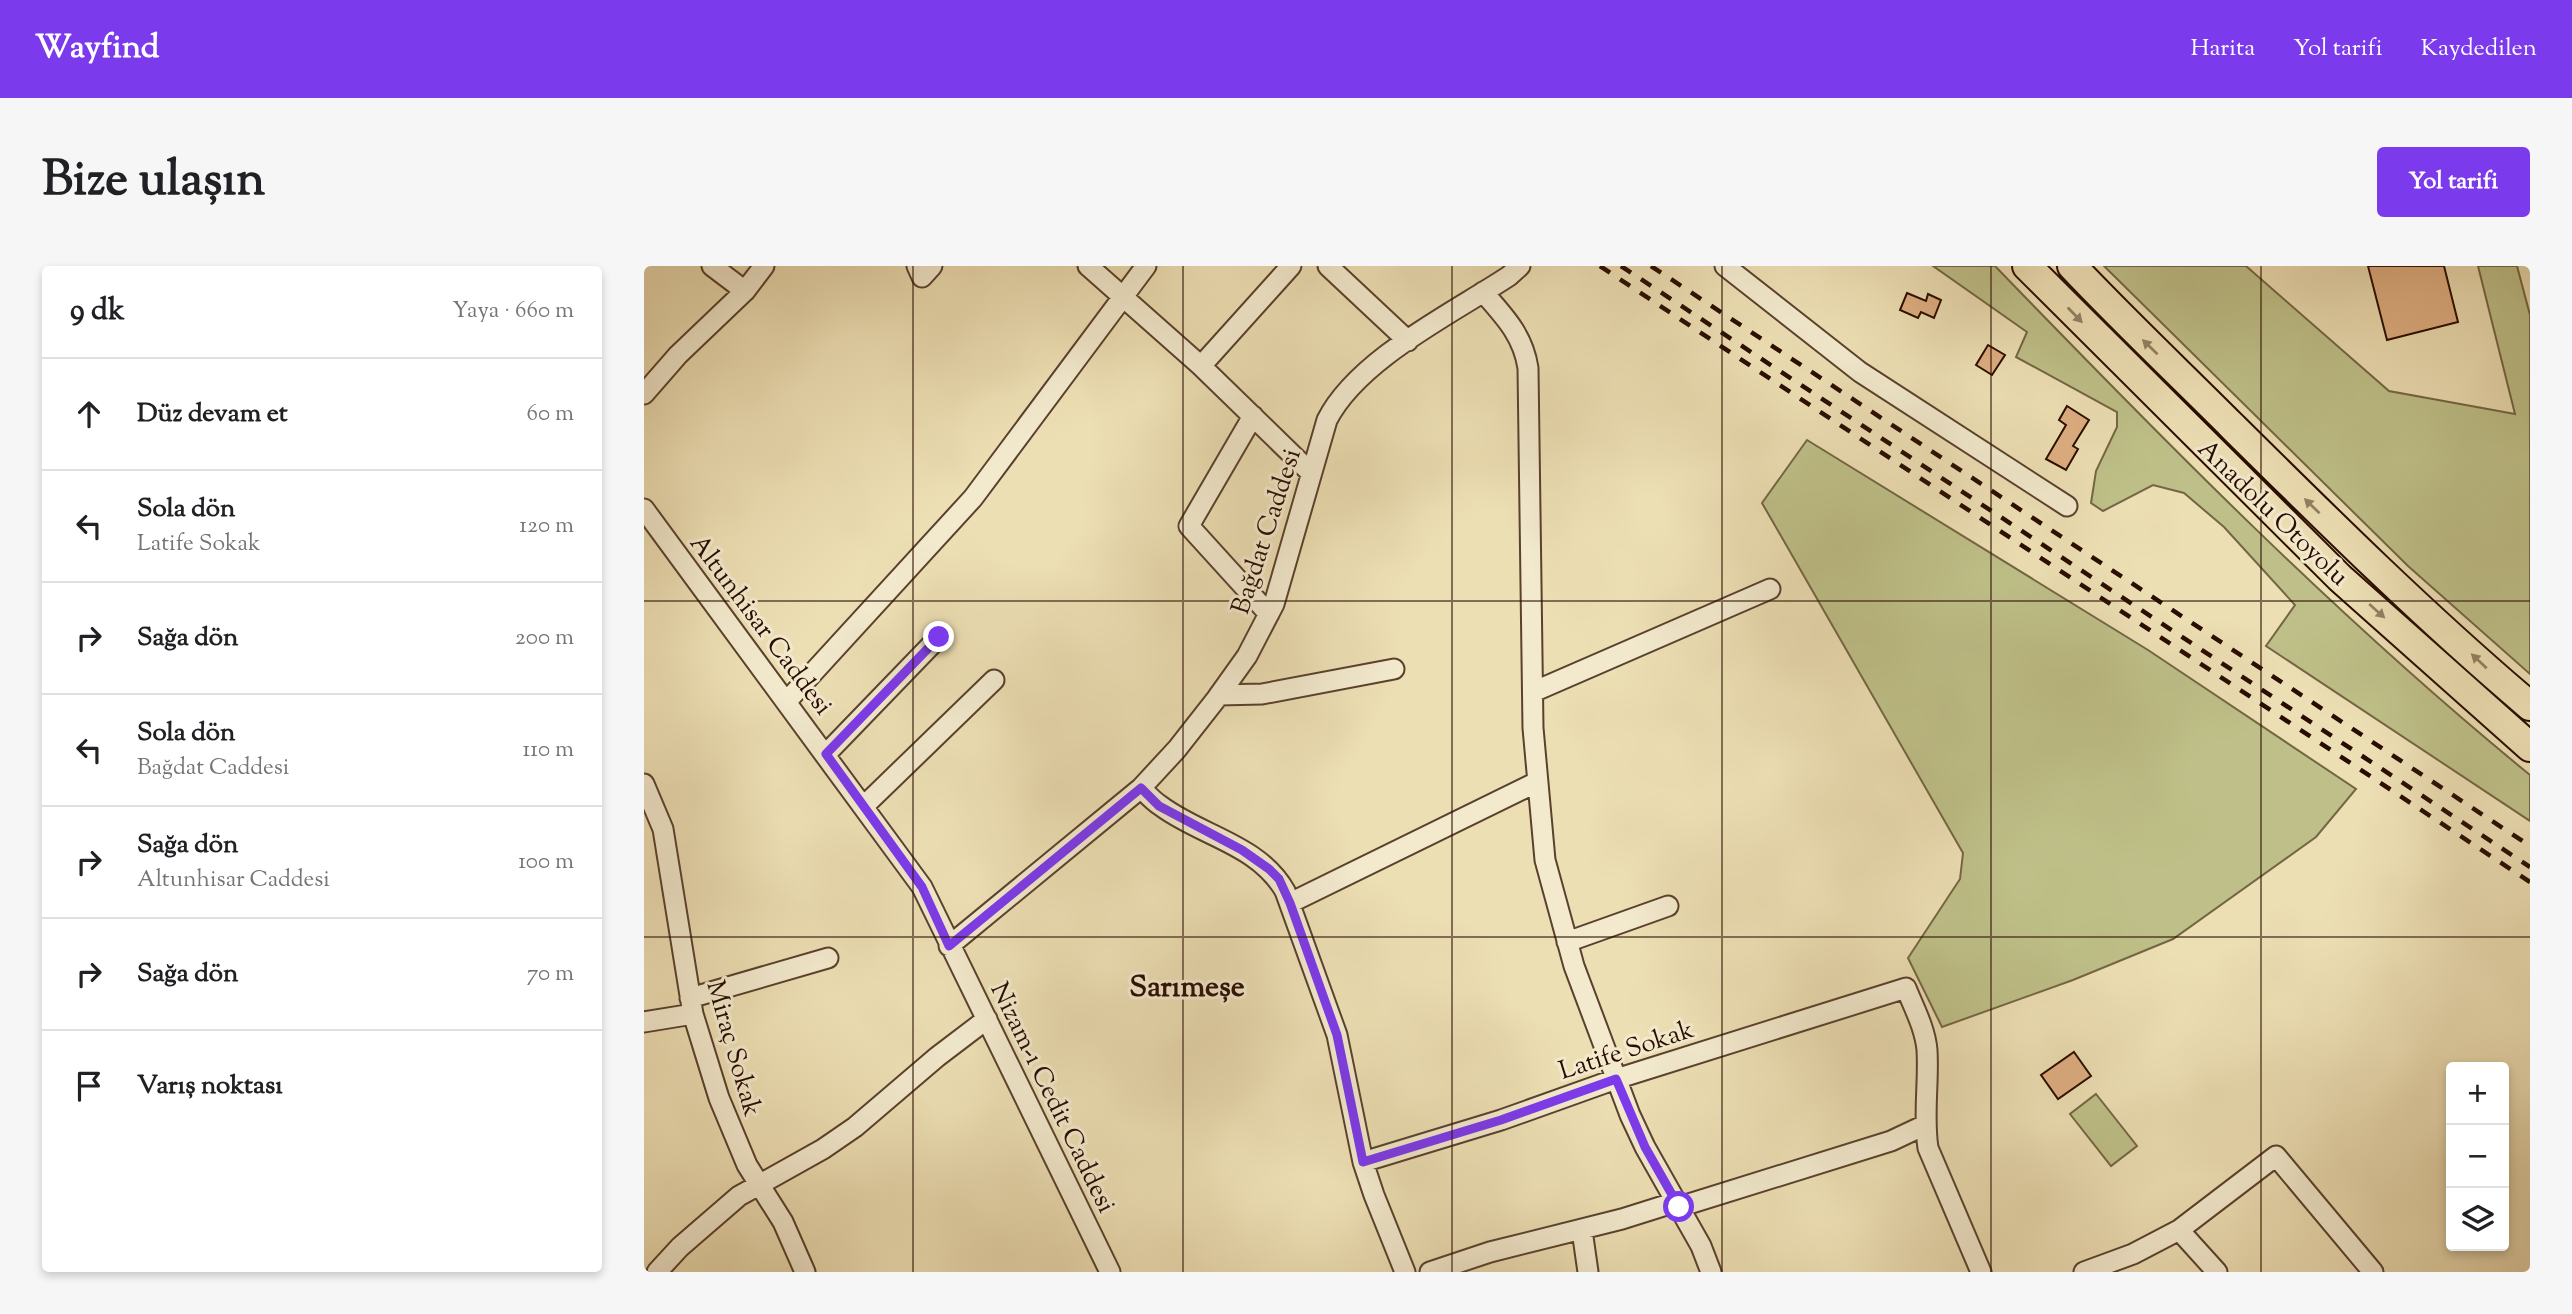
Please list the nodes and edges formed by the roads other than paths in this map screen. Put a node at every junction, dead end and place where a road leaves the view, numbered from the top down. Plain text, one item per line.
1 (712, 266) edge
2 (764, 266) edge
3 (917, 266) edge
4 (932, 266) edge
5 (1088, 266) edge
6 (1146, 266) edge
7 (1291, 266) edge
8 (1328, 266) edge
9 (1520, 266) edge
10 (1725, 266) edge
11 (2027, 266) edge
12 (2072, 266) edge
13 (745, 291) junction
14 (1483, 292) junction
15 (1122, 299) junction
16 (1408, 341) junction
17 (1201, 366) junction
18 (644, 394) edge
19 (1253, 416) junction
20 (1311, 473) junction
21 (2067, 506) dead end
22 (644, 509) edge
23 (1770, 589) dead end
24 (1269, 614) junction
25 (939, 637) dead end
26 (1394, 669) dead end
27 (994, 680) dead end
28 (1533, 692) junction
29 (1219, 695) junction
30 (787, 701) junction
31 (2530, 706) edge
32 (2530, 747) edge
33 (826, 754) junction
34 (1537, 782) junction
35 (644, 784) edge
36 (1141, 788) junction
37 (864, 806) junction
38 (1290, 903) junction
39 (1668, 906) dead end
40 (1567, 942) junction
41 (949, 946) junction
42 (828, 958) dead end
43 (692, 1006) junction
44 (987, 1019) junction
45 (644, 1022) edge
46 (1616, 1079) junction
47 (1925, 1125) junction
48 (1363, 1162) junction
49 (760, 1184) junction
50 (1678, 1204) junction
51 (1582, 1230) junction
52 (2179, 1230) junction
53 (665, 1268) edge
54 (1401, 1271) edge
55 (805, 1272) edge
56 (1110, 1272) edge
57 (1430, 1272) edge
58 (1588, 1272) edge
59 (1711, 1272) edge
60 (1981, 1272) edge
61 (2084, 1272) edge
62 (2217, 1272) edge
63 (2373, 1272) edge

1 - 13 street
2 - 13 street
3 - 4 street
5 - 15 street
6 - 15 street
7 - 17 street
8 - 16 street
9 - 14 street, Bağdat Caddesi
10 - 21 street
11 -> 32 highway, Anadolu Otoyolu
31 -> 12 highway, Anadolu Otoyolu
13 - 18 street
14 - 16 street, Bağdat Caddesi
14 - 28 street
15 - 17 street
15 - 30 street
16 - 20 street, Bağdat Caddesi
17 - 19 street
19 - 20 street
19 - 24 street
20 - 24 street, Bağdat Caddesi
22 - 30 street, Altunhisar Caddesi
23 - 28 street
24 - 29 street, Bağdat Caddesi
25 - 33 street
26 - 29 street
27 - 37 street
28 - 34 street
29 - 36 street, Bağdat Caddesi
30 - 33 street, Altunhisar Caddesi
33 - 37 street, Altunhisar Caddesi
34 - 38 street
34 - 40 street
35 - 43 street, Miraç Sokak
36 - 38 street
36 - 41 street, Bağdat Caddesi
37 - 41 street, Altunhisar Caddesi
38 - 48 street
39 - 40 street
40 - 46 street
41 - 44 street, Nizam-ı Cedit Caddesi
42 - 43 street
43 - 45 street
43 - 49 street, Miraç Sokak
44 - 49 street
44 - 56 street, Nizam-ı Cedit Caddesi
46 - 47 street, Latife Sokak
46 - 48 street, Latife Sokak
46 - 50 street
47 - 50 street
47 - 60 street
48 - 54 street
49 - 53 street
49 - 55 street, Miraç Sokak
50 - 51 street
50 - 59 street
51 - 57 street
51 - 58 street
52 - 61 street
52 - 62 street
52 - 63 street

